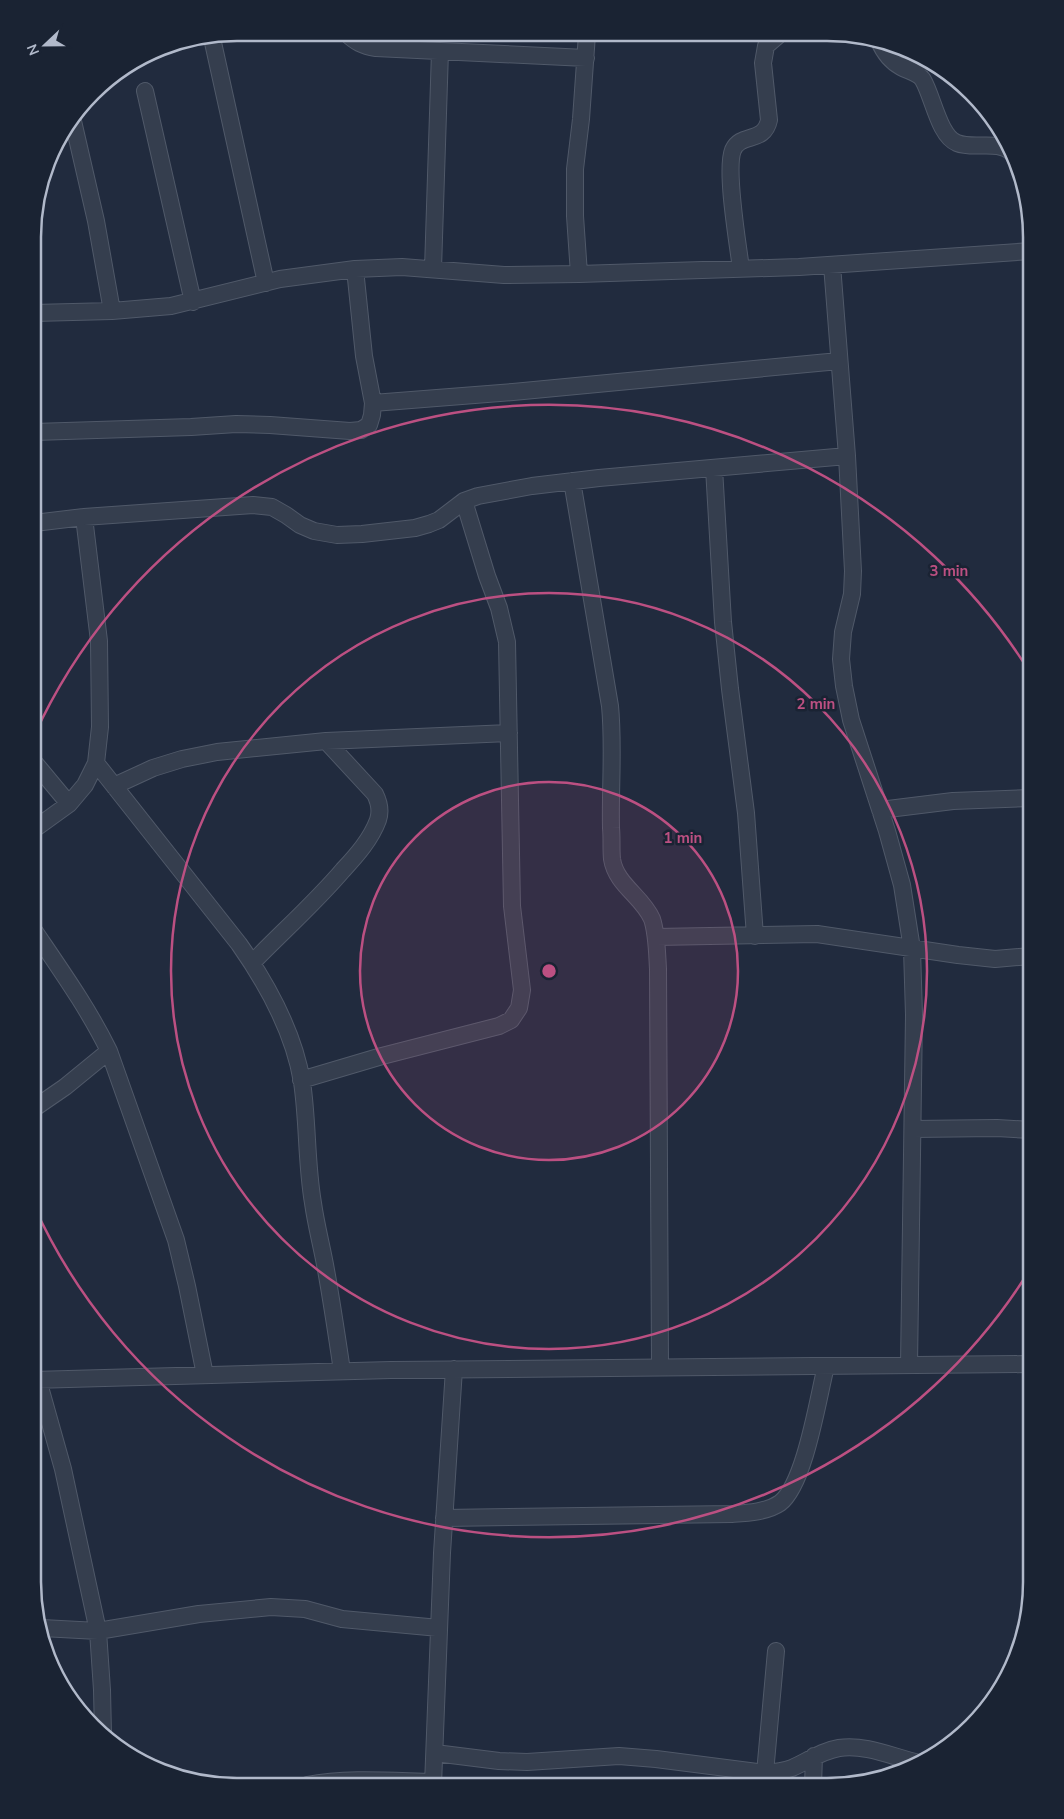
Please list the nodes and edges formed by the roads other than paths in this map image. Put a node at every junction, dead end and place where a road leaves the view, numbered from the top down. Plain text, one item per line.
1 (354, 41) edge
2 (405, 41) edge
3 (587, 41) edge
4 (772, 41) edge
5 (213, 43) edge
6 (884, 50) edge
7 (440, 51) junction
8 (586, 58) junction
9 (917, 63) edge
10 (901, 67) junction
11 (145, 91) dead end
12 (74, 127) edge
13 (1001, 147) edge
14 (1023, 252) edge
15 (832, 265) junction
16 (355, 269) junction
17 (433, 269) junction
18 (741, 269) junction
19 (579, 274) junction
20 (266, 283) junction
21 (193, 302) junction
22 (112, 312) junction
23 (41, 313) edge
24 (839, 361) junction
25 (373, 403) junction
26 (41, 432) edge
27 (846, 456) junction
28 (714, 468) junction
29 (572, 481) junction
30 (464, 501) junction
31 (84, 517) junction
32 (41, 522) edge
33 (509, 733) junction
34 (326, 741) junction
35 (96, 763) junction
36 (41, 770) edge
37 (114, 786) junction
38 (1023, 798) edge
39 (69, 804) junction
40 (880, 810) junction
41 (41, 825) edge
42 (755, 936) junction
43 (656, 938) junction
44 (41, 941) edge
45 (912, 948) junction
46 (1023, 957) edge
47 (252, 963) junction
48 (109, 1051) junction
49 (301, 1080) junction
50 (41, 1104) edge
51 (913, 1129) junction
52 (1023, 1130) edge
53 (1023, 1364) edge
54 (908, 1365) junction
55 (826, 1366) junction
56 (660, 1367) junction
57 (454, 1369) junction
58 (342, 1371) junction
59 (205, 1375) junction
60 (41, 1380) edge
61 (41, 1399) edge
62 (444, 1518) junction
63 (47, 1628) edge
64 (439, 1628) junction
65 (98, 1631) junction
66 (776, 1652) dead end
67 (103, 1724) edge
68 (435, 1753) junction
69 (814, 1756) junction
70 (909, 1760) edge
71 (765, 1773) junction
72 (433, 1778) edge
73 (813, 1778) edge

1 - 2 street
2 - 7 street
3 - 8 street
4 - 18 street
5 - 20 street
6 - 10 street
7 - 8 street
7 - 17 street
8 - 19 street
9 - 10 street
10 - 13 street
11 - 21 street
12 - 22 street
14 - 15 street
15 - 18 street
15 - 24 street
16 - 17 street
16 - 20 street
16 - 25 street
17 - 19 street
18 - 19 street
20 - 21 street
21 - 22 street
22 - 23 street
24 - 25 street
24 - 27 street
25 - 26 street
27 - 28 street
27 - 40 street
28 - 29 street
28 - 42 street
29 - 30 street
29 - 43 street
30 - 31 street
30 - 33 street
31 - 32 street
31 - 35 street
33 - 34 street
33 - 49 street
34 - 37 street
34 - 47 street
35 - 37 street
35 - 39 street
36 - 39 street
37 - 47 street
38 - 40 street
39 - 41 street
40 - 45 street
42 - 43 street
42 - 45 street
43 - 56 street
44 - 48 street
45 - 46 street
45 - 51 street
47 - 49 street
48 - 50 street
48 - 59 street
49 - 58 street
51 - 52 street
51 - 54 street
53 - 54 street
54 - 55 street
55 - 56 street
55 - 62 street
56 - 57 street
57 - 58 street
57 - 62 street
58 - 59 street
59 - 60 street
61 - 65 street
62 - 64 street
63 - 65 street
64 - 65 street
64 - 68 street
65 - 67 street
66 - 71 street
68 - 71 street
68 - 72 street
69 - 70 street
69 - 71 street
69 - 73 street

